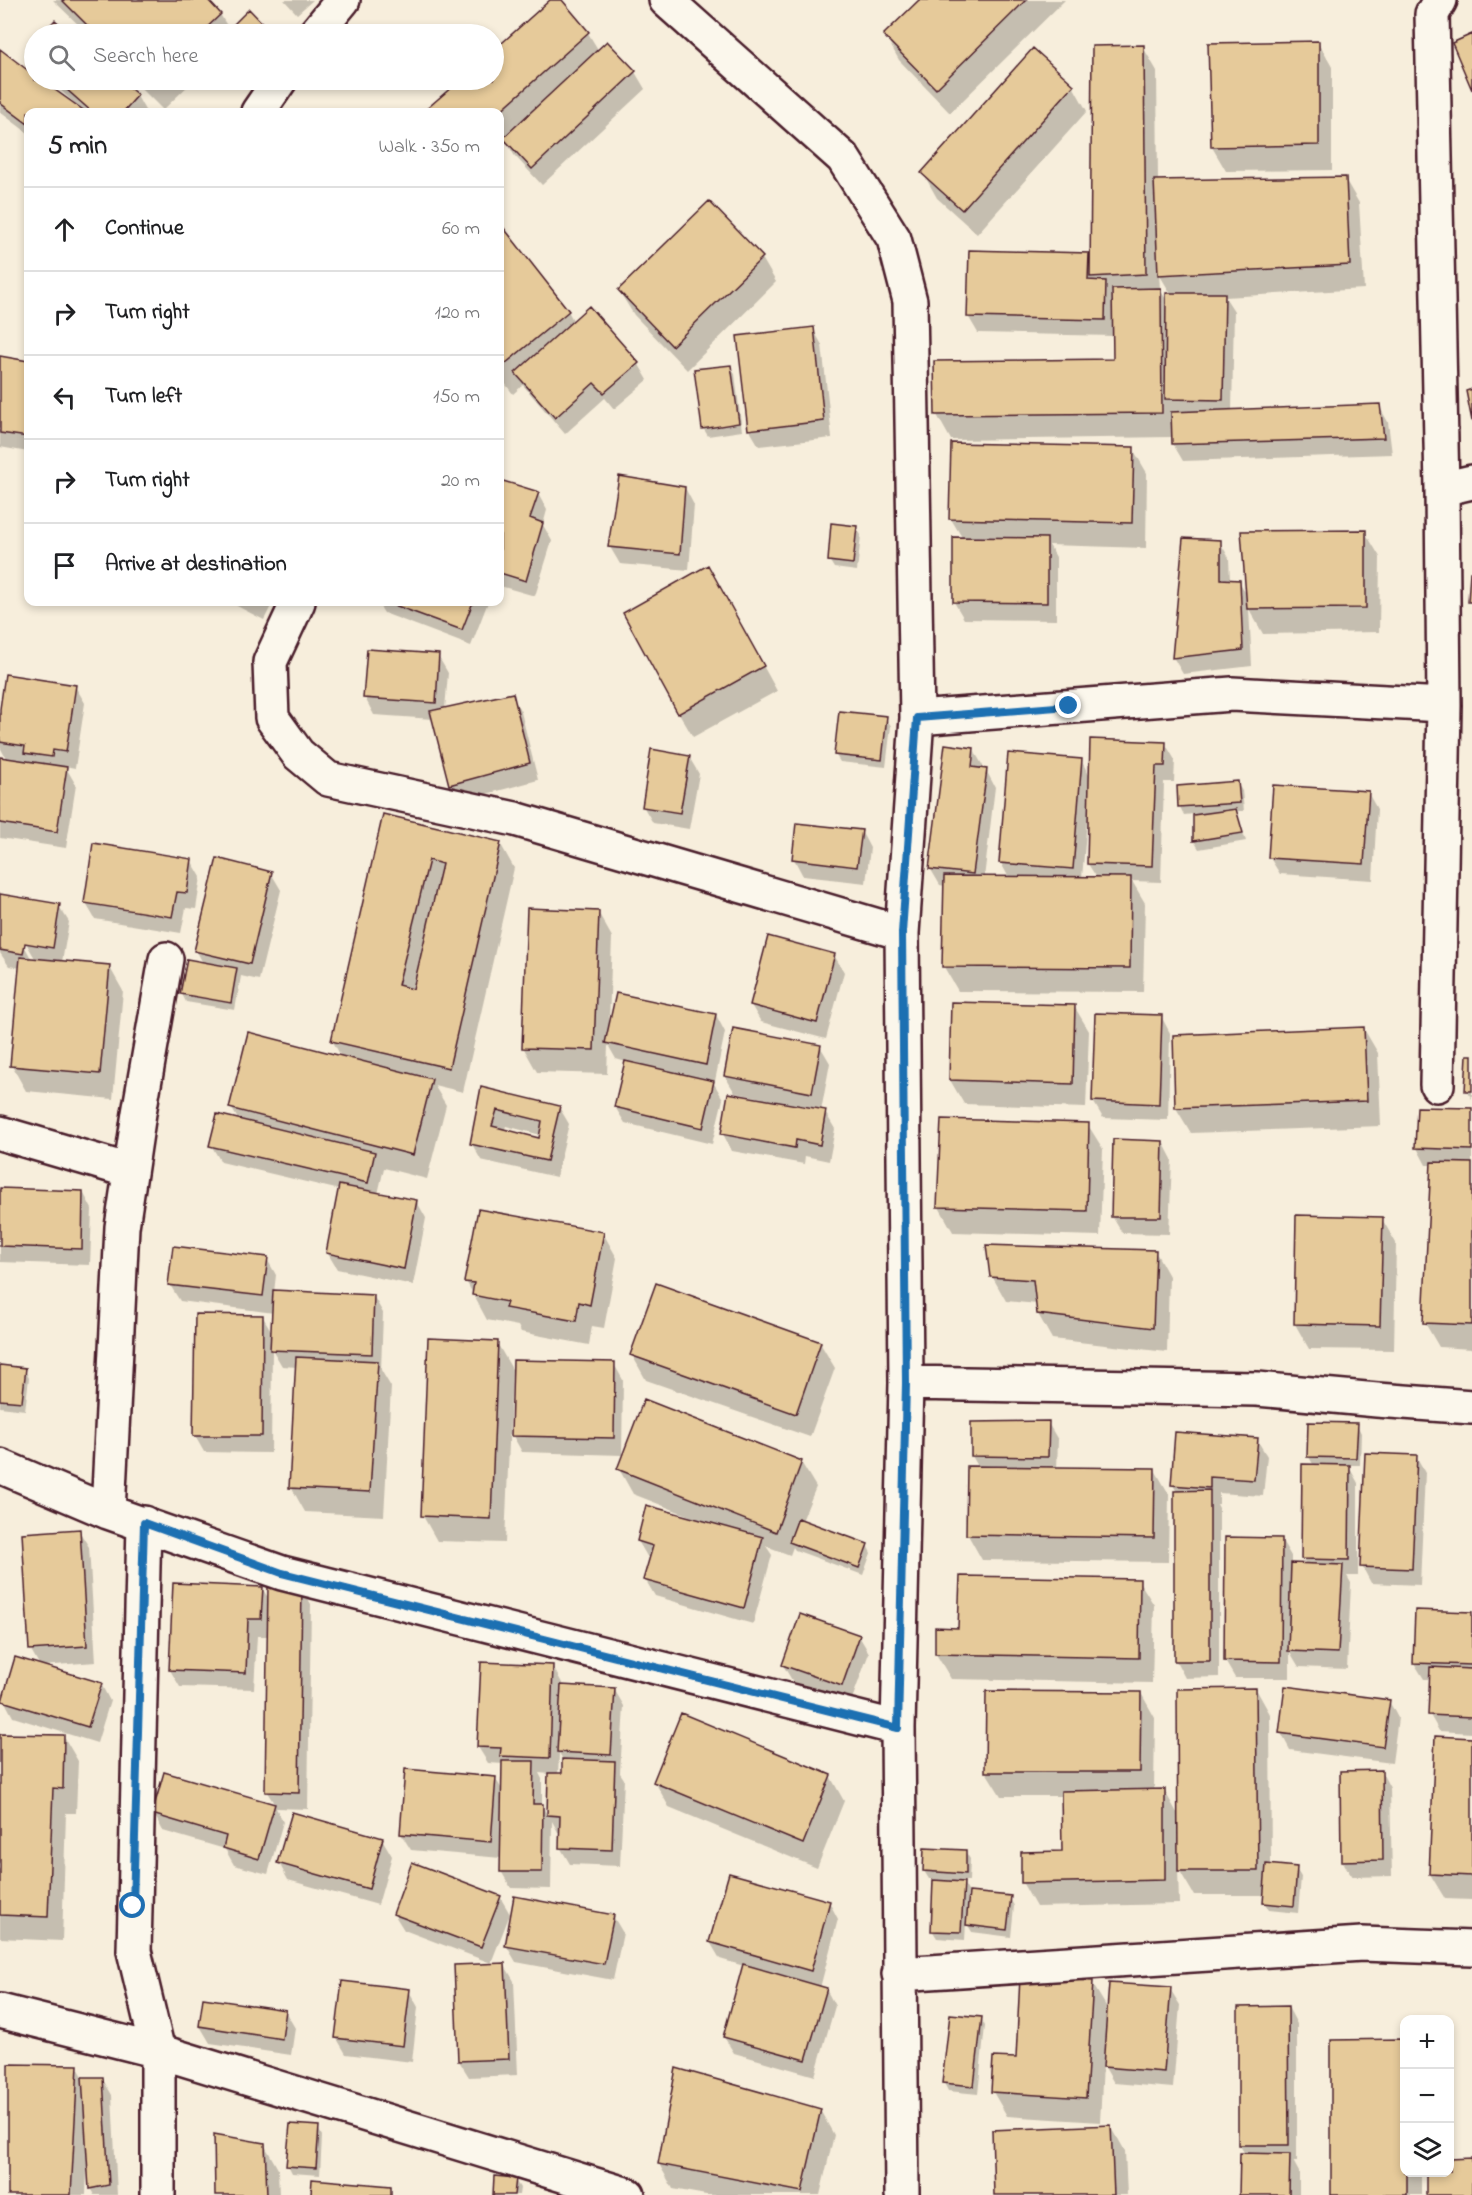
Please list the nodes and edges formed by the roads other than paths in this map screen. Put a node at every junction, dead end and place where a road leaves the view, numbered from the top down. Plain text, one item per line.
1 (343, 0) edge
2 (1440, 0) edge
3 (682, 5) edge
4 (323, 24) edge
5 (273, 90) edge
6 (261, 108) edge
7 (1457, 486) edge
8 (296, 606) edge
9 (1444, 705) junction
10 (917, 718) junction
11 (902, 933) junction
12 (166, 959) dead end
13 (1437, 1085) dead end
14 (0, 1133) edge
15 (130, 1171) junction
16 (906, 1383) junction
17 (1472, 1407) edge
18 (0, 1466) edge
19 (108, 1512) junction
20 (144, 1523) junction
21 (898, 1728) junction
22 (1472, 1948) edge
23 (899, 1974) junction
24 (0, 2011) edge
25 (158, 2050) junction
26 (158, 2195) edge
27 (628, 2195) edge
28 (902, 2195) edge

1 - 4 street
2 - 7 street
3 - 10 street
5 - 6 street
7 - 9 street
8 - 11 street
9 - 10 street
9 - 13 street
10 - 11 street
11 - 16 street
12 - 15 street
14 - 15 street
15 - 19 street
16 - 17 street
16 - 21 street
18 - 19 street
19 - 20 street
20 - 21 street
20 - 25 street
21 - 23 street
22 - 23 street
23 - 28 street
24 - 25 street
25 - 26 street
25 - 27 street

